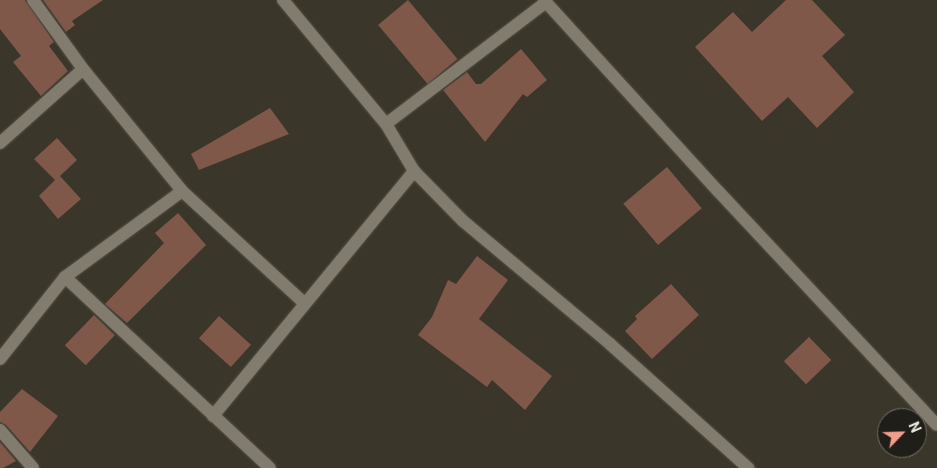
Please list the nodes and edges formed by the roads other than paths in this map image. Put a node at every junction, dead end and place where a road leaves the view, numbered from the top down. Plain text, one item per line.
1 (33, 0) edge
2 (283, 0) edge
3 (545, 1) edge
4 (83, 69) junction
5 (386, 124) junction
6 (0, 143) edge
7 (414, 171) junction
8 (182, 191) junction
9 (65, 277) junction
10 (303, 302) junction
11 (0, 358) edge
12 (213, 416) junction
13 (937, 425) edge
14 (0, 430) edge
15 (33, 468) edge
16 (270, 468) edge
17 (748, 468) edge

1 - 4 street
2 - 5 street
3 - 5 street
3 - 13 street
4 - 6 street
4 - 8 street
5 - 7 street
7 - 10 street
7 - 17 street
8 - 9 street
8 - 10 street
9 - 11 street
9 - 12 street
10 - 12 street
12 - 16 street
14 - 15 street

